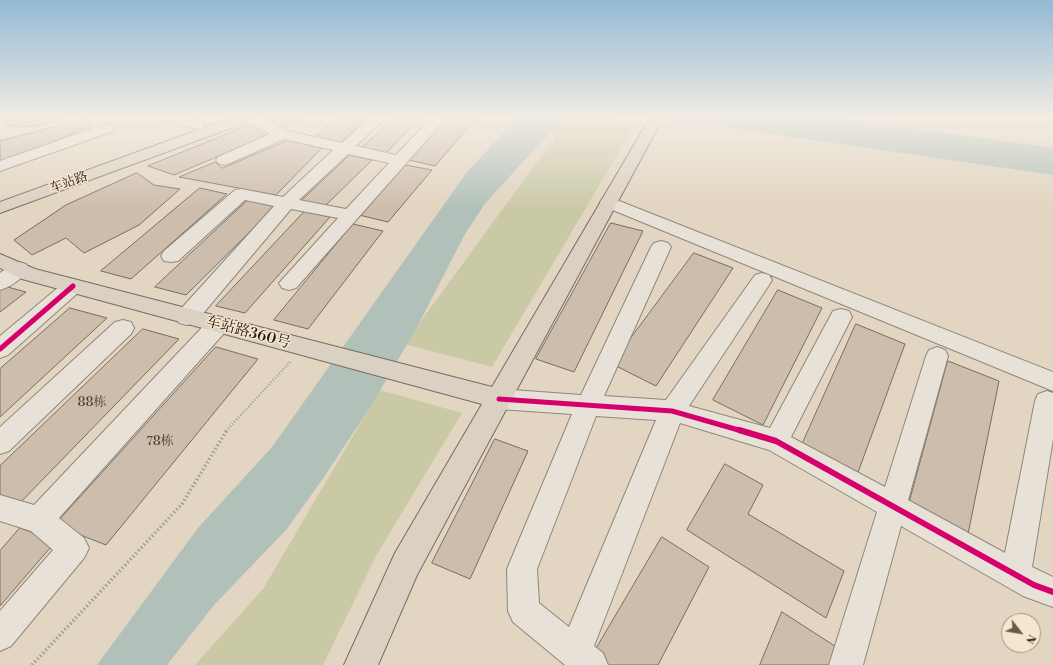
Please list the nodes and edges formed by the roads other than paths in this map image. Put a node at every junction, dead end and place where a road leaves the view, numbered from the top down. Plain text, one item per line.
1 (54, 147) edge
2 (137, 147) edge
3 (168, 147) edge
4 (253, 147) edge
5 (337, 147) edge
6 (413, 147) edge
7 (641, 147) edge
8 (345, 149) junction
9 (224, 160) dead end
10 (400, 161) junction
11 (0, 166) edge
12 (0, 196) edge
13 (287, 202) junction
14 (609, 202) junction
15 (0, 208) edge
16 (350, 216) junction
17 (661, 247) dead end
18 (171, 256) dead end
19 (9, 264) edge
20 (762, 280) dead end
21 (0, 282) edge
22 (289, 283) dead end
23 (73, 286) junction
24 (187, 317) junction
25 (841, 317) dead end
26 (218, 325) junction
27 (123, 328) dead end
28 (2, 346) edge
29 (937, 356) dead end
30 (1050, 391) edge
31 (499, 399) junction
32 (588, 405) junction
33 (672, 410) junction
34 (776, 441) junction
35 (0, 443) edge
36 (894, 506) junction
37 (2, 511) edge
38 (39, 520) junction
39 (1016, 575) junction
40 (1053, 592) edge
41 (0, 635) edge
42 (583, 658) edge
43 (361, 665) edge
44 (846, 665) edge

1 - 11 street
2 - 12 main road, 车站路
3 - 15 main road, 车站路
4 - 9 street
5 - 8 street
6 - 10 street
7 - 14 main road
8 - 10 street
8 - 13 street
10 - 16 street
13 - 16 street
13 - 18 street
13 - 24 street
14 - 30 street
14 - 31 main road
16 - 22 street
17 - 32 street
19 - 21 street
19 - 23 main road, 车站路360号
20 - 33 street
23 - 24 main road, 车站路360号
23 - 28 street
24 - 26 main road, 车站路360号
25 - 34 street
26 - 31 main road, 车站路360号
26 - 38 street
27 - 35 street
29 - 36 street
30 - 39 street
31 - 32 street
31 - 43 main road
32 - 33 street
32 - 42 street
33 - 34 street
33 - 42 street
34 - 36 street
36 - 39 street
36 - 44 street
37 - 38 street
38 - 41 street
39 - 40 street

